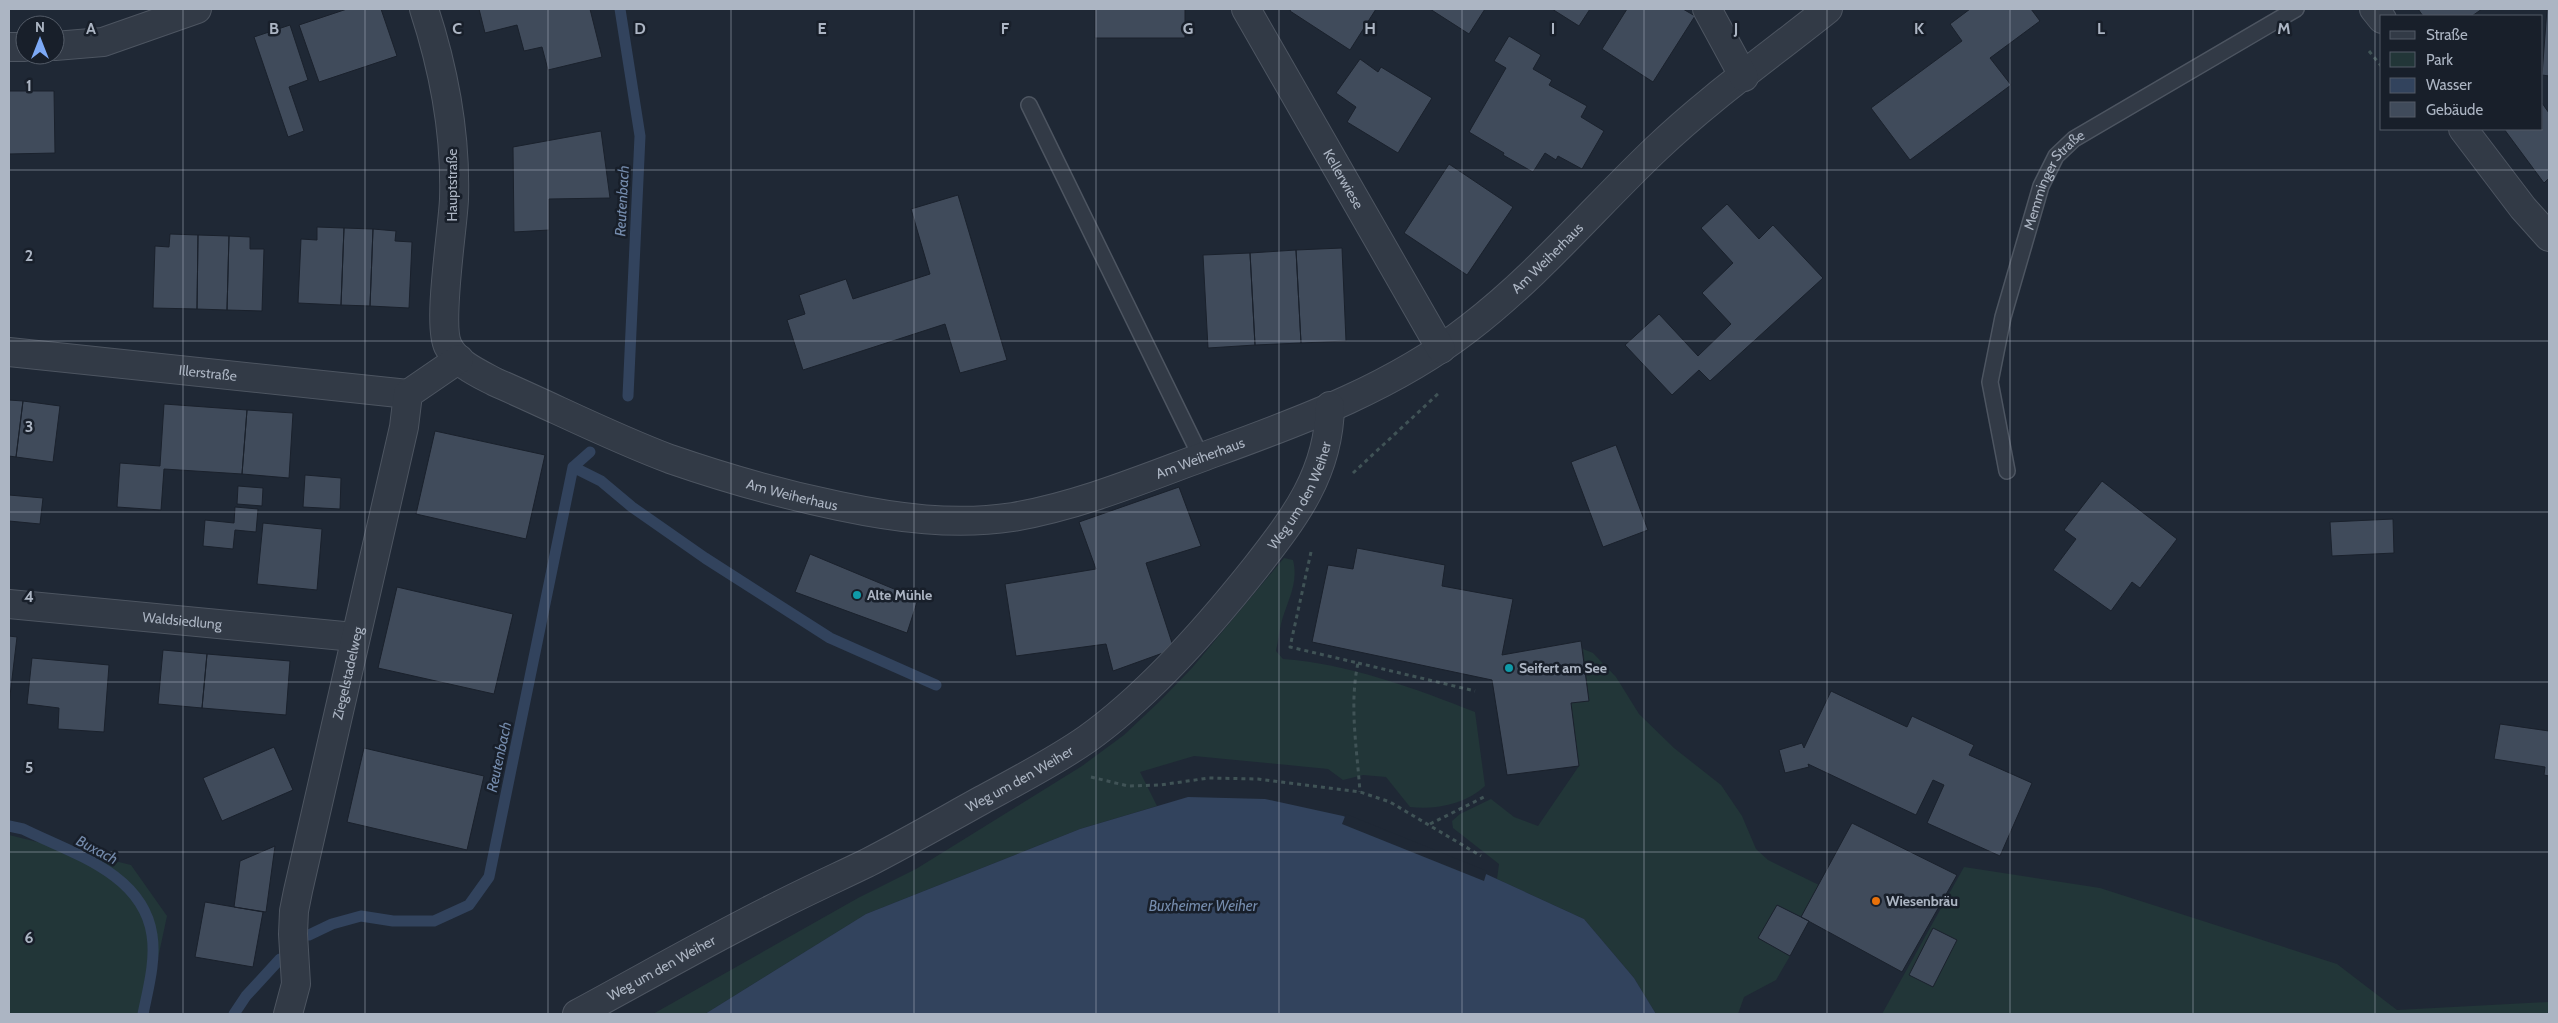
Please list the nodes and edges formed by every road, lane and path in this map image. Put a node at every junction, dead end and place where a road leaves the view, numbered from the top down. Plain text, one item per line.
1 (197, 9) edge
2 (424, 9) edge
3 (1246, 9) edge
4 (1707, 9) edge
5 (1828, 9) edge
6 (2296, 9) edge
7 (65, 45) edge
8 (1744, 76) junction
9 (1029, 105) dead end
10 (2464, 130) edge
11 (2549, 237) edge
12 (1441, 349) junction
13 (9, 352) edge
14 (459, 359) junction
15 (408, 394) junction
16 (1330, 406) junction
17 (1201, 457) junction
18 (2007, 471) dead end
19 (1311, 549) dead end
20 (9, 604) edge
21 (354, 637) junction
22 (1358, 662) junction
23 (1475, 691) dead end
24 (1056, 758) junction
25 (1360, 792) junction
26 (1484, 797) dead end
27 (1429, 825) junction
28 (1481, 856) dead end
29 (288, 1014) edge
30 (577, 1014) edge

1 - 7 street
2 - 14 street, Hauptstraße
3 - 12 street, Kellerwiese
4 - 8 street
5 - 8 street, Am Weiherhaus
6 - 18 lane, Memminger Straße
8 - 12 street, Am Weiherhaus
9 - 17 lane
10 - 11 street
12 - 16 street, Am Weiherhaus
13 - 15 street, Illerstraße
14 - 15 street
14 - 17 street, Am Weiherhaus
15 - 21 street, Ziegelstadelweg
16 - 17 street, Am Weiherhaus
16 - 24 street, Weg um den Weiher
19 - 22 path
20 - 21 street, Waldsiedlung
21 - 29 street, Ziegelstadelweg
22 - 23 path
22 - 25 path
24 - 25 path
24 - 30 street, Weg um den Weiher
25 - 27 path
26 - 27 path
27 - 28 path

